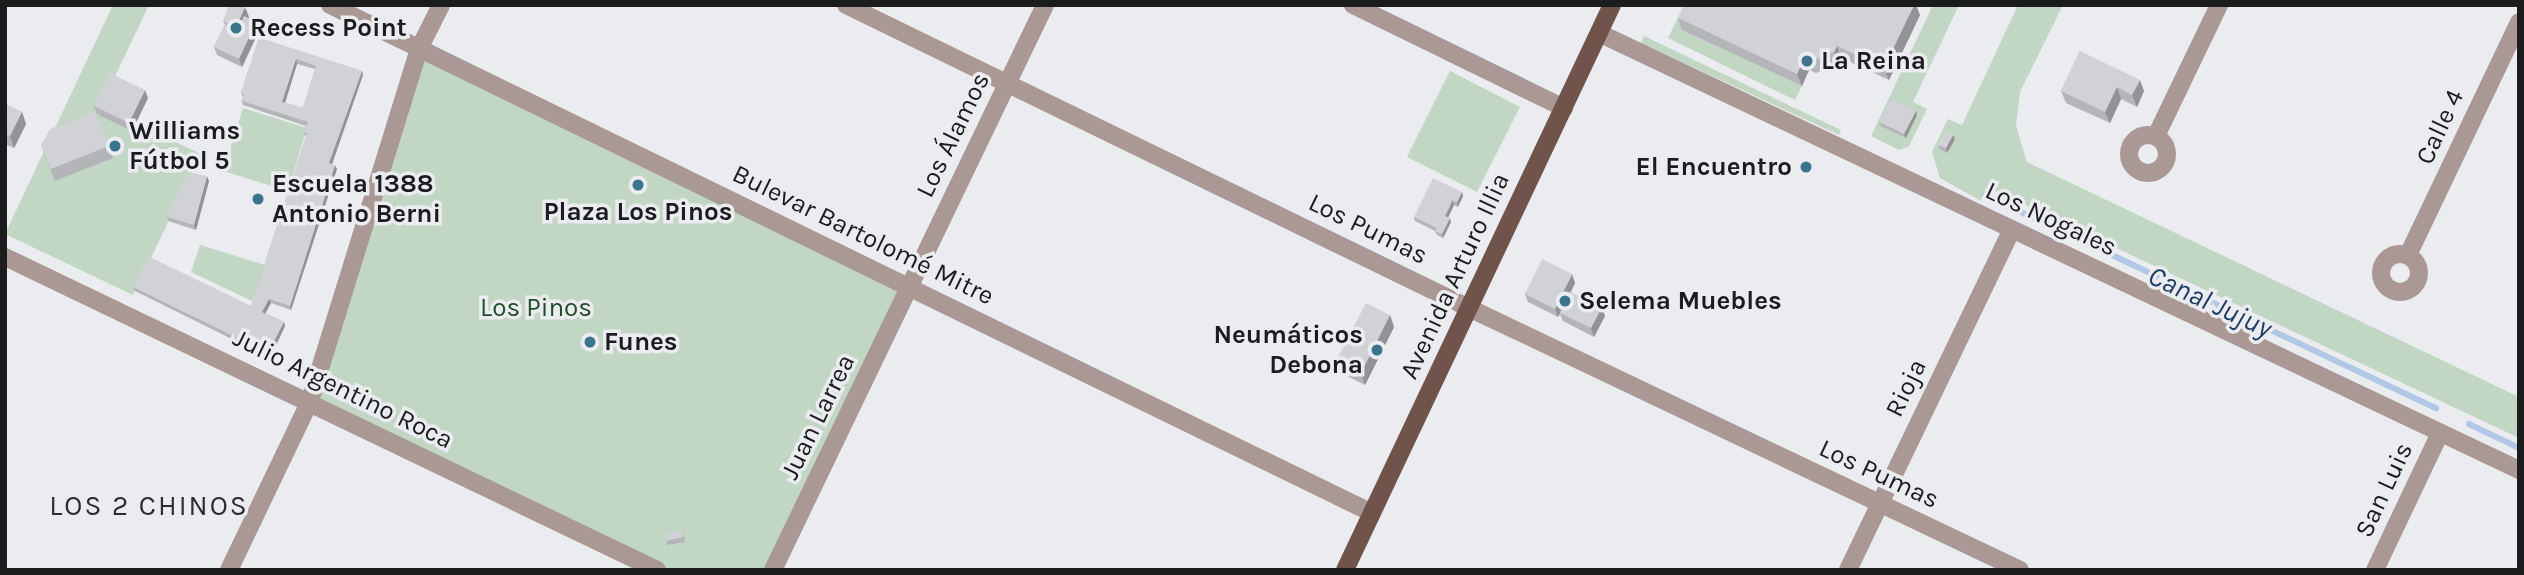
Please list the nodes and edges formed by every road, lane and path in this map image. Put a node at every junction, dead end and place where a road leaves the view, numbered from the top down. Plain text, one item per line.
1 (330, 5) edge
2 (441, 5) edge
3 (846, 5) edge
4 (1045, 5) edge
5 (1353, 5) edge
6 (1612, 5) edge
7 (2219, 5) edge
8 (2519, 22) edge
9 (1599, 33) junction
10 (419, 49) junction
11 (1007, 83) junction
12 (1564, 108) junction
13 (2155, 136) dead end
14 (2012, 229) junction
15 (2408, 255) dead end
16 (5, 257) edge
17 (909, 287) junction
18 (1469, 308) junction
19 (310, 401) junction
20 (2440, 433) junction
21 (2519, 470) edge
22 (1880, 503) junction
23 (1372, 513) junction
24 (229, 570) edge
25 (657, 570) edge
26 (773, 570) edge
27 (1345, 570) edge
28 (1848, 570) edge
29 (2020, 570) edge
30 (2375, 570) edge

1 - 10 street, Bulevar Bartolomé Mitre
2 - 10 street
3 - 11 street, Los Pumas
4 - 11 street, Los Álamos
5 - 12 street
6 - 9 main road, Avenida Arturo Illia
7 - 13 street
8 - 15 street, Calle 4
9 - 12 main road, Avenida Arturo Illia
9 - 14 street, Los Nogales
10 - 17 street, Bulevar Bartolomé Mitre
10 - 19 street
11 - 17 street, Los Álamos
11 - 18 street, Los Pumas
12 - 18 main road, Avenida Arturo Illia
14 - 20 street, Los Nogales
14 - 22 street, Rioja
16 - 19 street, Julio Argentino Roca
17 - 23 street, Bulevar Bartolomé Mitre
17 - 26 street, Juan Larrea
18 - 22 street, Los Pumas
18 - 23 main road, Avenida Arturo Illia
19 - 24 street
19 - 25 street, Julio Argentino Roca
20 - 21 street, Los Nogales
20 - 30 street, San Luis
22 - 28 street, Rioja
22 - 29 street, Los Pumas
23 - 27 main road, Avenida Arturo Illia

